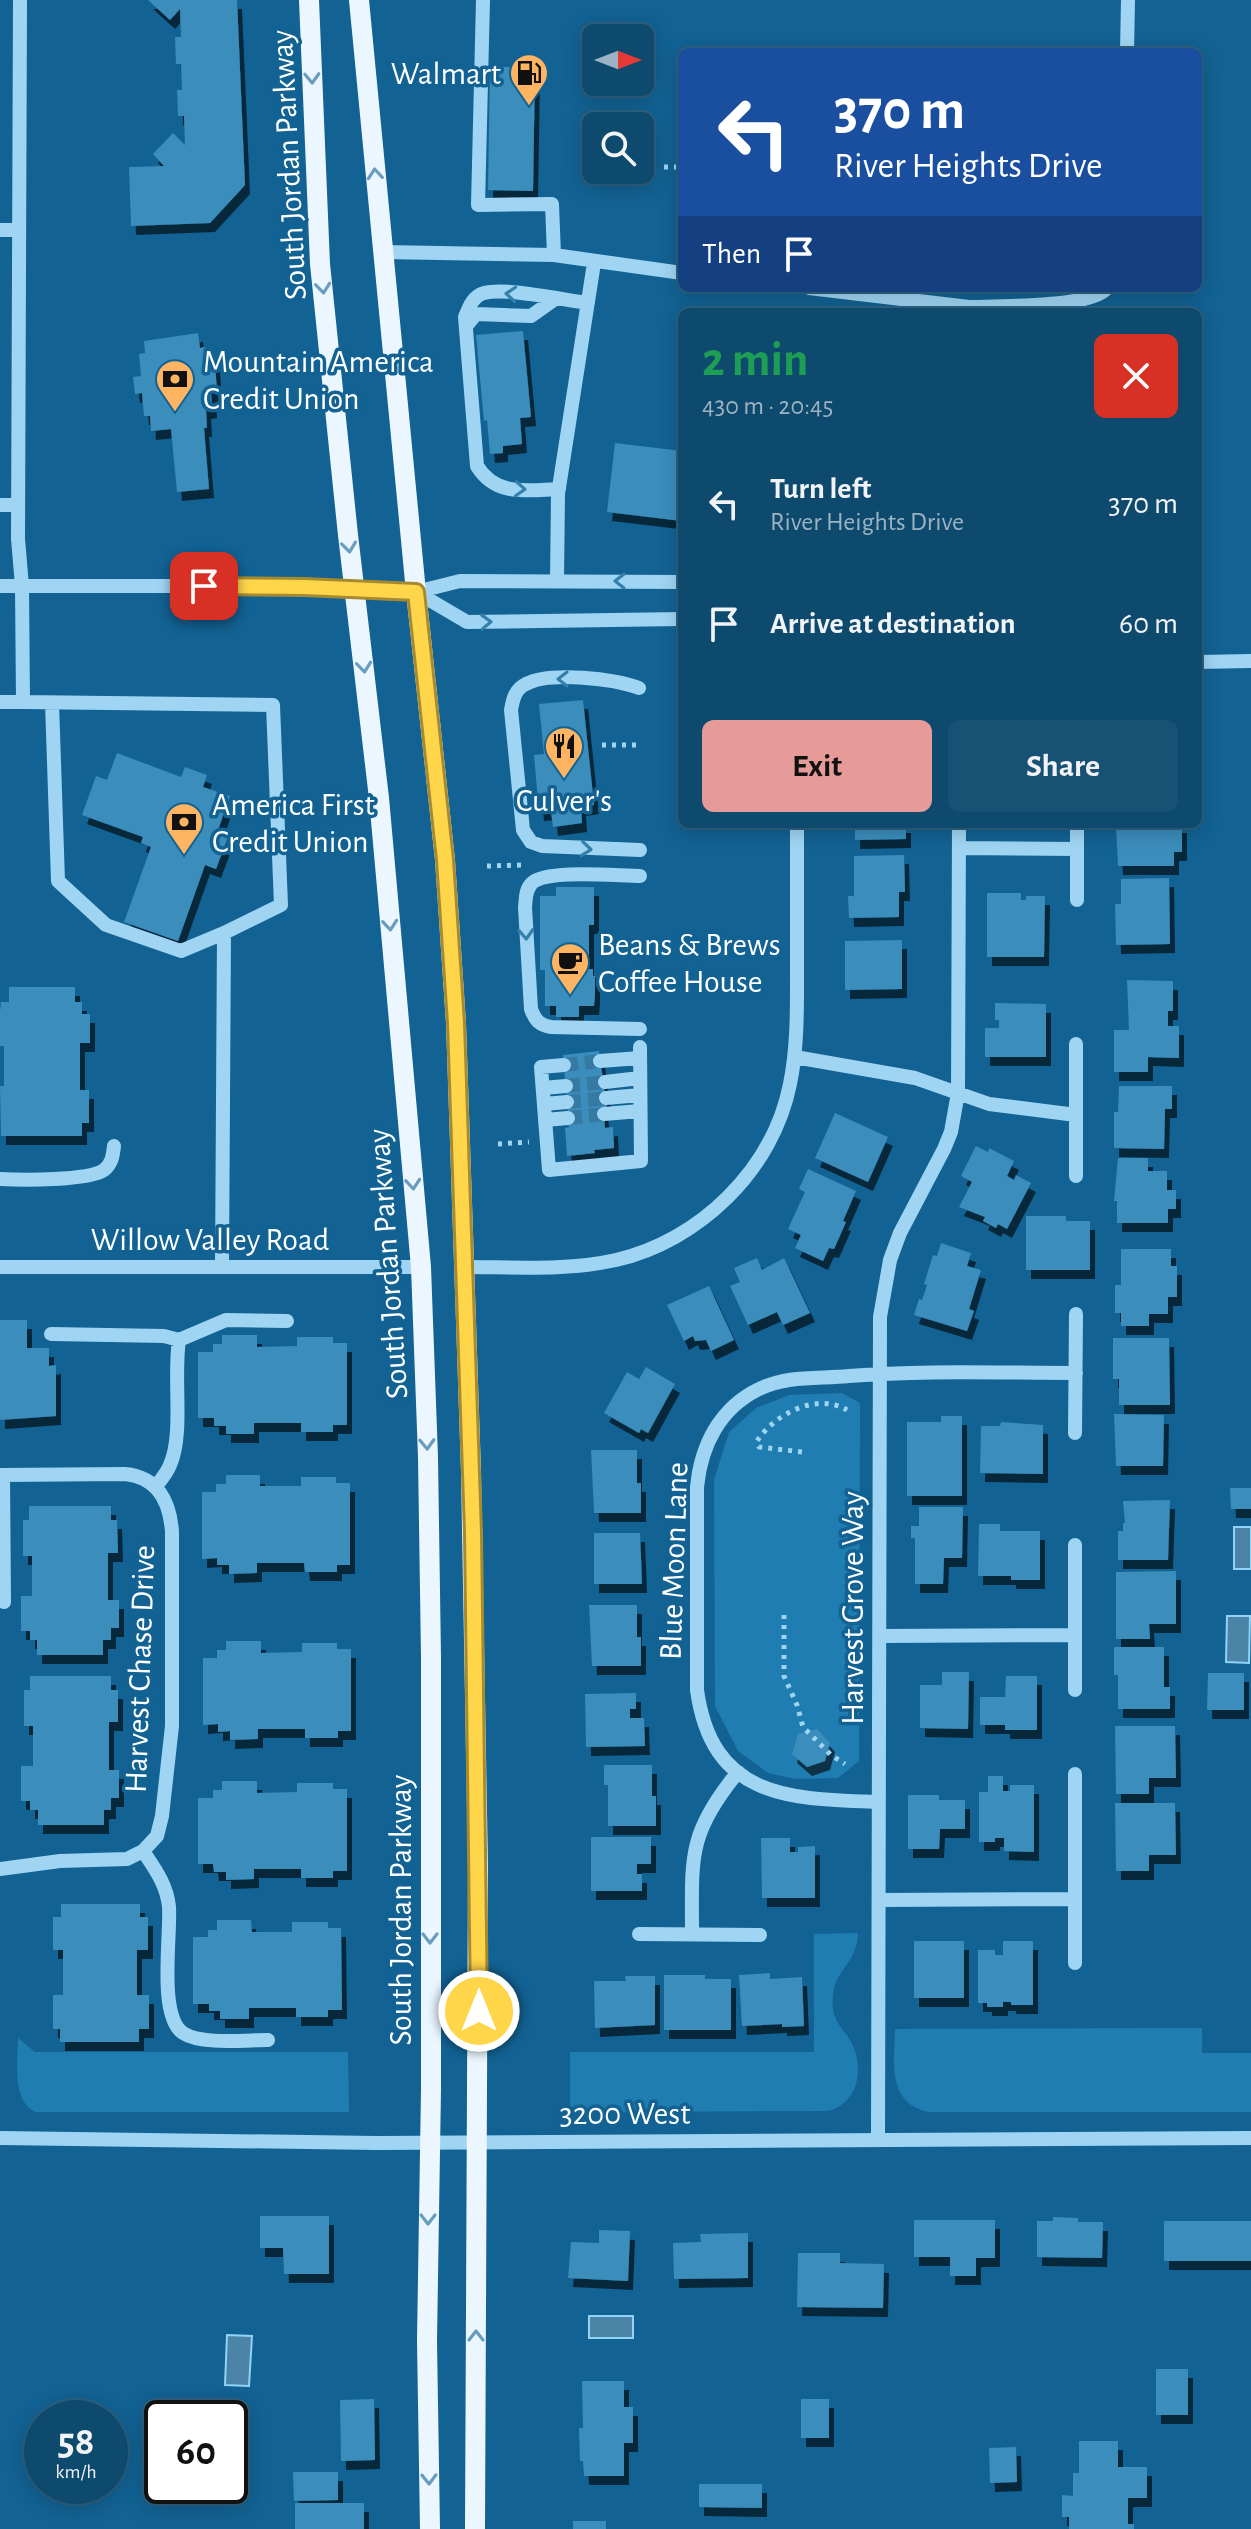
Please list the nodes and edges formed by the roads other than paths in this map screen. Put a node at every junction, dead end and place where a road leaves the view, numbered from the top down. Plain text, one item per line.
1 (20, 0) edge
2 (309, 0) edge
3 (359, 0) edge
4 (483, 0) edge
5 (1128, 0) edge
6 (1127, 48) edge
7 (0, 230) edge
8 (19, 230) junction
9 (382, 252) junction
10 (554, 255) junction
11 (594, 263) junction
12 (678, 273) edge
13 (839, 292) edge
14 (1104, 292) edge
15 (555, 299) junction
16 (588, 303) junction
17 (961, 308) edge
18 (1045, 308) edge
19 (466, 326) junction
20 (559, 489) junction
21 (0, 505) edge
22 (18, 505) junction
23 (557, 580) junction
24 (678, 582) edge
25 (0, 586) edge
26 (22, 586) junction
27 (354, 589) junction
28 (416, 592) junction
29 (678, 619) edge
30 (1251, 661) edge
31 (1202, 662) edge
32 (639, 688) dead end
33 (0, 702) edge
34 (23, 702) junction
35 (52, 703) junction
36 (797, 828) edge
37 (959, 828) edge
38 (1077, 828) edge
39 (959, 848) junction
40 (1077, 849) junction
41 (640, 850) dead end
42 (640, 876) dead end
43 (1077, 900) dead end
44 (224, 933) junction
45 (640, 1029) dead end
46 (1076, 1044) dead end
47 (795, 1057) junction
48 (600, 1061) tunnel mouth
49 (564, 1065) tunnel mouth
50 (640, 1078) junction
51 (605, 1082) tunnel mouth
52 (566, 1086) tunnel mouth
53 (543, 1088) junction
54 (958, 1093) junction
55 (640, 1095) junction
56 (606, 1098) tunnel mouth
57 (567, 1102) tunnel mouth
58 (544, 1104) junction
59 (640, 1111) junction
60 (604, 1114) tunnel mouth
61 (1076, 1115) junction
62 (568, 1118) tunnel mouth
63 (545, 1120) junction
64 (114, 1146) dead end
65 (1076, 1176) dead end
66 (0, 1179) edge
67 (0, 1267) edge
68 (222, 1267) junction
69 (421, 1267) junction
70 (464, 1267) junction
71 (1076, 1314) dead end
72 (287, 1321) dead end
73 (51, 1334) dead end
74 (179, 1340) junction
75 (880, 1372) junction
76 (1076, 1373) junction
77 (1075, 1433) dead end
78 (2, 1475) edge
79 (156, 1486) junction
80 (1075, 1545) dead end
81 (4, 1602) dead end
82 (1075, 1635) junction
83 (880, 1636) junction
84 (1075, 1690) dead end
85 (738, 1772) junction
86 (1075, 1774) dead end
87 (879, 1802) junction
88 (143, 1851) junction
89 (0, 1869) edge
90 (1075, 1899) junction
91 (879, 1900) junction
92 (639, 1934) dead end
93 (692, 1934) junction
94 (760, 1935) dead end
95 (1075, 1963) dead end
96 (268, 2040) dead end
97 (0, 2138) edge
98 (1251, 2138) edge
99 (878, 2139) junction
100 (429, 2141) junction
101 (478, 2141) junction
102 (430, 2529) edge
103 (475, 2529) edge

1 - 8 street
2 -> 27 main road, South Jordan Parkway
9 -> 3 main road
4 - 10 street
5 - 6 street
7 - 8 street
8 - 22 street
9 - 10 street
9 - 28 main road
10 - 11 street
11 - 12 street
11 - 16 street
13 - 17 street
14 - 18 street
15 - 16 street
15 - 19 street
15 -> 19 street
16 - 20 street
19 -> 20 street
20 - 23 street
21 - 22 street
22 - 26 street
24 -> 23 street
23 - 28 street
25 - 26 street
26 - 27 street
26 - 34 street
27 - 28 street
27 -> 69 main road, South Jordan Parkway
28 -> 29 street
28 - 70 main road
30 - 31 street
32 -> 41 street
33 - 34 street
34 - 35 street
35 - 44 street
35 - 44 street
36 - 47 street
37 - 39 street, Harvest Grove Way
38 - 40 street
39 - 40 street
39 - 54 street, Harvest Grove Way
40 - 43 street
42 -> 45 street
44 - 68 street
46 - 61 street
47 - 54 street
47 - 70 street
48 - 50 street
49 - 53 street
50 - 51 street
50 - 55 street
52 - 53 street
53 - 58 street
54 - 61 street
54 - 75 street, Harvest Grove Way
55 - 56 street
55 - 59 street
57 - 58 street
58 - 63 street
59 - 60 street
59 - 63 street
61 - 65 street
62 - 63 street
64 - 66 street
67 - 68 street, Willow Valley Road
68 - 69 street, Willow Valley Road
69 -> 100 main road, South Jordan Parkway
70 - 101 main road
71 - 76 street
72 - 74 street
73 - 74 street
74 - 79 street
75 - 76 street, Blue Moon Lane
75 - 83 street, Harvest Grove Way
75 - 85 street, Blue Moon Lane
76 - 77 street
78 - 79 street
78 - 81 street
79 - 88 street, Harvest Chase Drive
80 - 82 street
82 - 83 street
82 - 84 street
83 - 87 street, Harvest Grove Way
85 - 87 street
85 - 93 street
86 - 90 street
87 - 91 street, Harvest Grove Way
88 - 89 street
88 - 96 street
90 - 91 street
90 - 95 street
91 - 99 street, Harvest Grove Way
92 - 93 street
93 - 94 street
97 - 100 street, 3200 West
98 - 99 street, 3200 West
99 - 101 street, 3200 West
100 - 101 street, 3200 West
100 -> 102 main road, South Jordan Parkway
103 -> 101 main road

